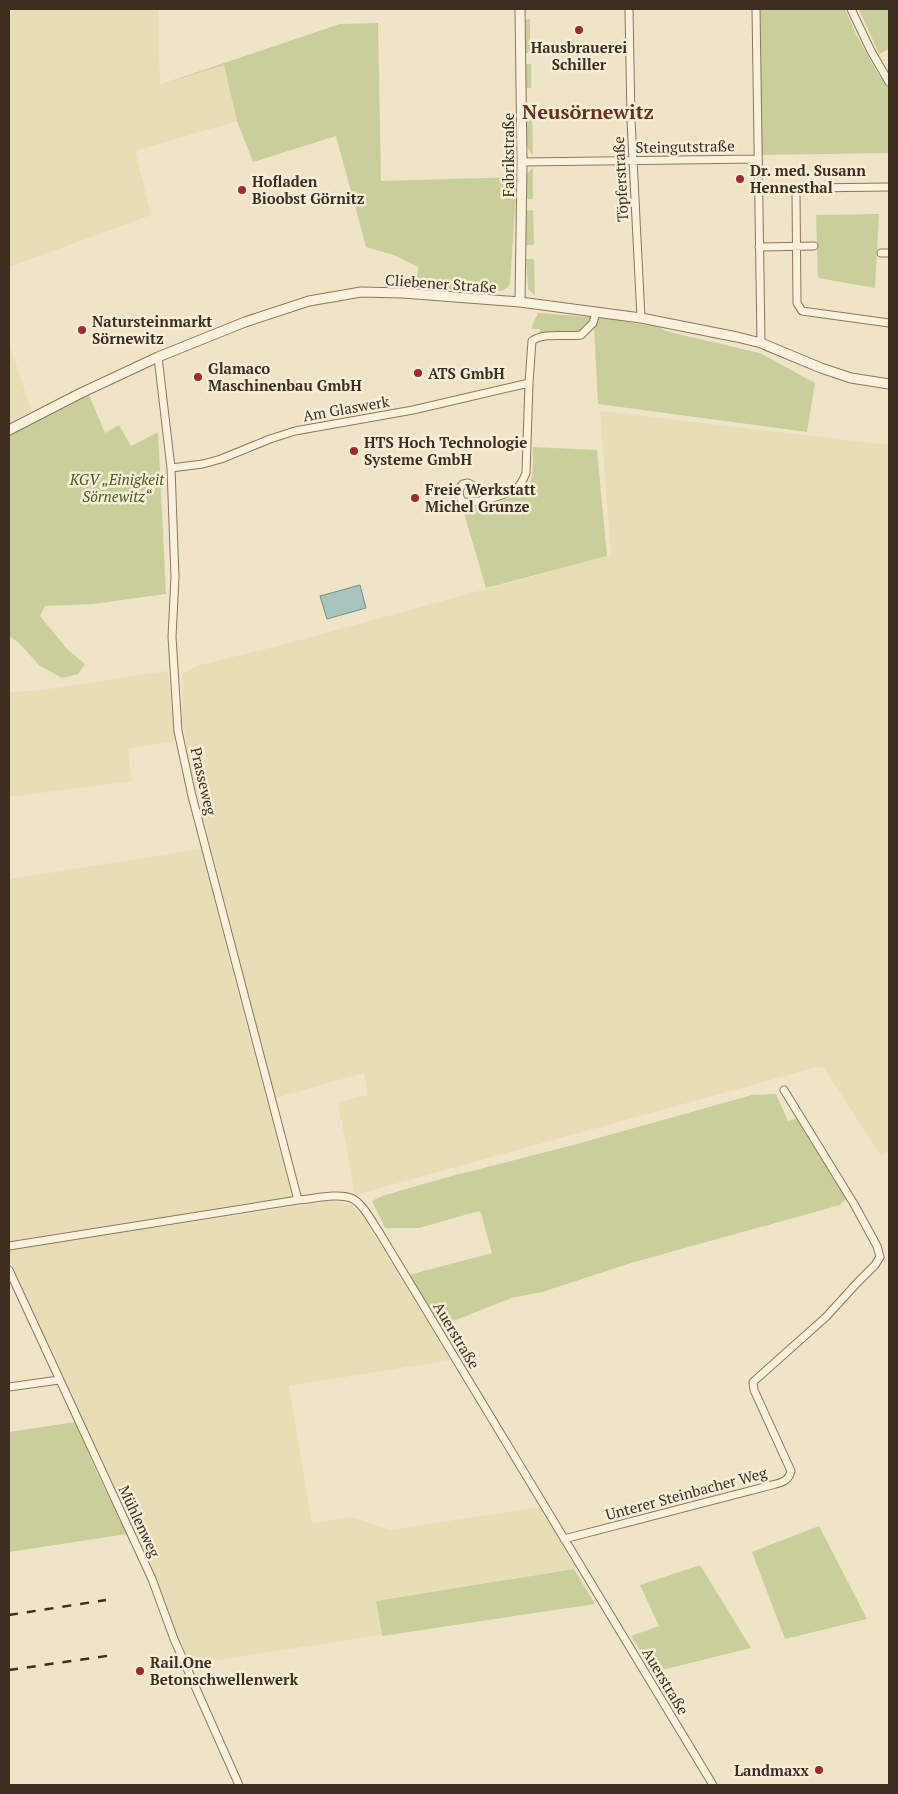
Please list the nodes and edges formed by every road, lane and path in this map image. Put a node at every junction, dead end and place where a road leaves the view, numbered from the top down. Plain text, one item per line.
1 (520, 9) edge
2 (628, 9) edge
3 (756, 9) edge
4 (851, 9) edge
5 (889, 82) edge
6 (758, 159) junction
7 (632, 161) junction
8 (522, 162) junction
9 (889, 187) edge
10 (797, 246) junction
11 (814, 246) dead end
12 (759, 247) junction
13 (881, 252) dead end
14 (889, 253) edge
15 (520, 302) junction
16 (596, 312) junction
17 (641, 318) junction
18 (889, 323) edge
19 (761, 343) junction
20 (158, 357) junction
21 (529, 383) junction
22 (889, 384) edge
23 (9, 430) edge
24 (171, 468) junction
25 (495, 496) junction
26 (784, 1090) dead end
27 (298, 1200) junction
28 (9, 1246) edge
29 (9, 1270) edge
30 (59, 1380) junction
31 (9, 1387) edge
32 (564, 1539) junction
33 (239, 1785) edge
34 (713, 1785) edge

1 - 8 street, Fabrikstraße
2 - 7 street, Töpferstraße
3 - 6 street
4 - 5 street
6 - 7 street, Steingutstraße
6 - 12 street
7 - 8 street, Steingutstraße
7 - 17 street, Töpferstraße
8 - 15 street, Fabrikstraße
9 - 10 street
10 - 11 street
10 - 12 street
10 - 18 street
12 - 19 street
13 - 14 street
15 - 16 street, Cliebener Straße
15 - 20 street, Cliebener Straße
16 - 17 street, Cliebener Straße
16 - 21 street
17 - 19 street, Cliebener Straße
19 - 22 street, Cliebener Straße
20 - 23 street, Cliebener Straße
20 - 24 street, Prasseweg
21 - 24 street, Am Glaswerk
21 - 25 street
24 - 27 street, Prasseweg
25 - 25 street
26 - 32 street, Unterer Steinbacher Weg
27 - 28 street, Auerstraße
27 - 32 street, Auerstraße
29 - 30 street, Mühlenweg
30 - 31 street
30 - 33 street, Mühlenweg
32 - 34 street, Auerstraße

